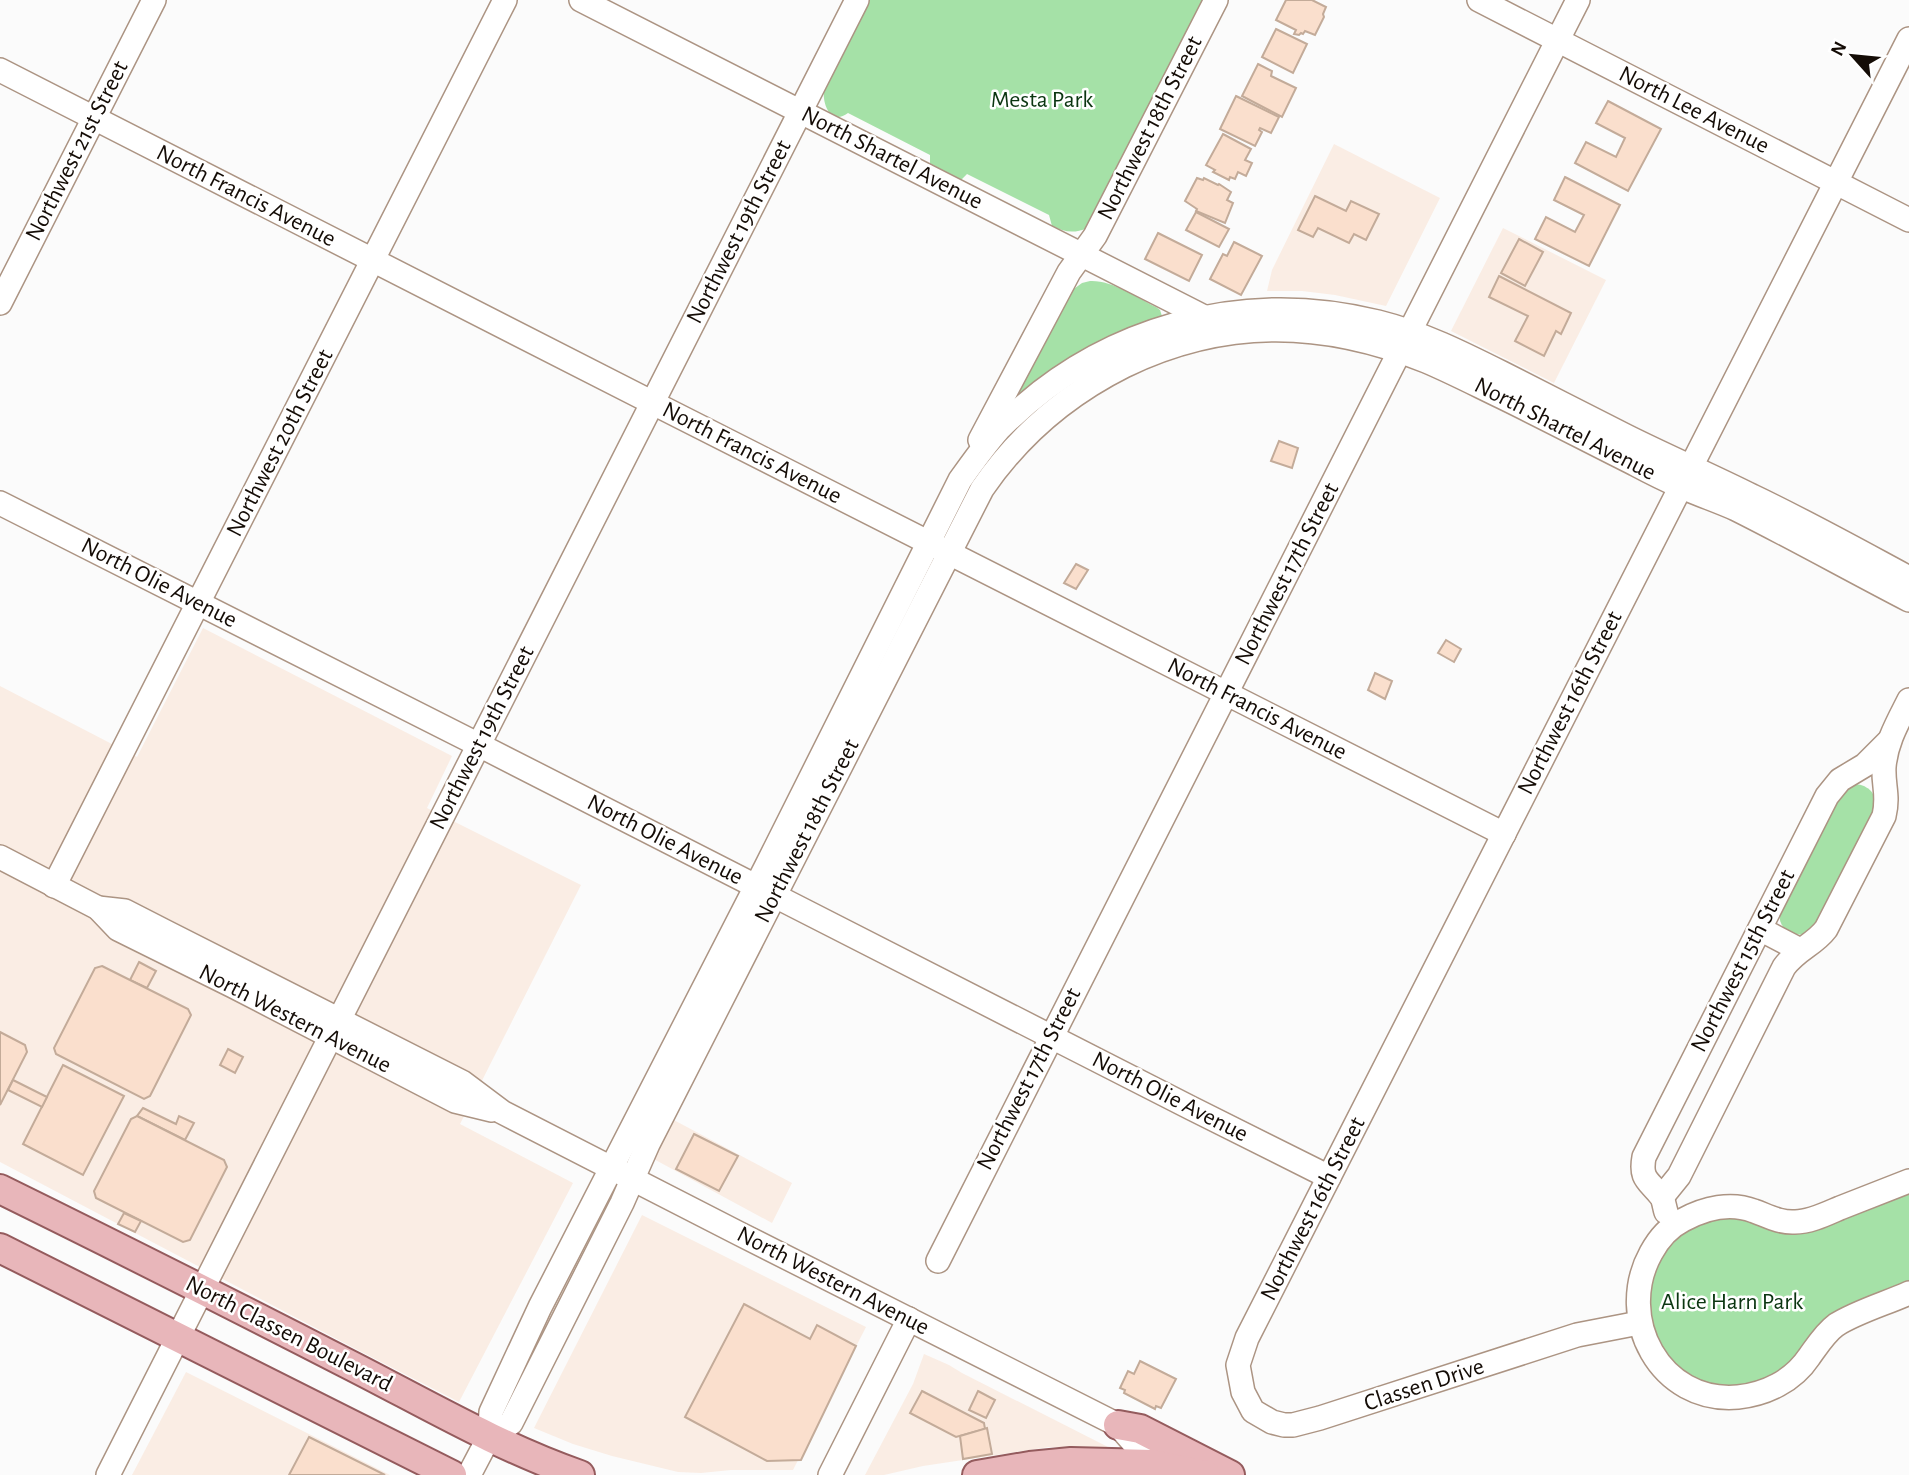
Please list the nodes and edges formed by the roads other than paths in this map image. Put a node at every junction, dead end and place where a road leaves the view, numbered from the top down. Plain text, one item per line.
1 (154, 0) edge
2 (505, 0) edge
3 (581, 0) edge
4 (857, 0) edge
5 (1216, 0) edge
6 (1479, 0) edge
7 (1578, 0) edge
8 (1909, 39) edge
9 (1558, 40) junction
10 (0, 70) edge
11 (800, 112) junction
12 (94, 118) junction
13 (1836, 183) junction
14 (1909, 220) edge
15 (1082, 255) junction
16 (373, 260) junction
17 (0, 303) edge
18 (1203, 317) junction
19 (1231, 331) junction
20 (1405, 342) junction
21 (653, 403) junction
22 (1686, 477) junction
23 (960, 480) junction
24 (0, 503) edge
25 (939, 547) junction
26 (1909, 578) edge
27 (1909, 600) edge
28 (198, 604) junction
29 (1226, 692) junction
30 (1909, 700) edge
31 (1888, 742) junction
32 (479, 745) junction
33 (1504, 834) junction
34 (1, 858) edge
35 (54, 886) junction
36 (765, 891) junction
37 (1760, 929) junction
38 (1800, 950) junction
39 (334, 1028) junction
40 (1051, 1036) junction
41 (612, 1167) junction
42 (1329, 1177) junction
43 (634, 1179) junction
44 (1909, 1181) edge
45 (0, 1189) edge
46 (1662, 1197) junction
47 (1673, 1226) junction
48 (0, 1248) edge
49 (938, 1261) dead end
50 (555, 1276) junction
51 (580, 1289) junction
52 (202, 1290) junction
53 (1909, 1293) edge
54 (909, 1319) junction
55 (1639, 1323) junction
56 (177, 1338) junction
57 (1239, 1370) joint
58 (1118, 1425) junction
59 (489, 1437) junction
60 (1151, 1470) edge
61 (107, 1475) edge
62 (452, 1475) edge
63 (469, 1475) edge
64 (580, 1475) edge
65 (830, 1475) edge
66 (977, 1475) edge
67 (1206, 1475) edge
68 (1230, 1475) edge

1 - 12 street, Northwest 21st Street
2 - 16 street, Northwest 20th Street
3 - 11 street, North Shartel Avenue
4 - 11 street, Northwest 19th Street
5 - 15 street, Northwest 18th Street
6 - 9 street, North Lee Avenue
7 - 9 street, Northwest 17th Street
8 - 13 street, Northwest 16th Street
9 - 13 street, North Lee Avenue
9 - 20 street, Northwest 17th Street
10 - 12 street, North Francis Avenue
11 - 15 street, North Shartel Avenue
11 - 21 street, Northwest 19th Street
12 - 16 street, North Francis Avenue
12 - 17 street, Northwest 21st Street
13 - 14 street, North Lee Avenue
13 - 22 street, Northwest 16th Street
15 - 18 street, North Shartel Avenue
15 - 23 street, Northwest 18th Street
16 - 21 street, North Francis Avenue
16 - 28 street, Northwest 20th Street
18 - 19 street, North Shartel Avenue
18 - 20 street, North Shartel Avenue
18 - 23 street, Northwest 18th Street
19 - 20 street, North Shartel Avenue
19 - 25 street, Northwest 18th Street
20 - 22 street, North Shartel Avenue
20 - 29 street, Northwest 17th Street
21 - 25 street, North Francis Avenue
21 - 32 street, Northwest 19th Street
22 - 26 street, North Shartel Avenue
22 - 27 street, North Shartel Avenue
22 - 33 street, Northwest 16th Street
23 - 25 street, Northwest 18th Street
24 - 28 street, North Olie Avenue
25 - 29 street, North Francis Avenue
25 - 36 street, Northwest 18th Street
28 - 32 street, North Olie Avenue
28 - 35 street, Northwest 20th Street
29 - 33 street, North Francis Avenue
29 - 40 street, Northwest 17th Street
30 - 31 street, Northwest 15th Street
31 - 37 street, Northwest 15th Street
31 - 38 street, Northwest 15th Street
32 - 36 street, North Olie Avenue
32 - 39 street, Northwest 19th Street
33 - 42 street, Northwest 16th Street
34 - 35 street, North Western Avenue
35 - 39 street, North Western Avenue
36 - 40 street, North Olie Avenue
36 - 41 street, Northwest 18th Street
36 - 43 street, Northwest 18th Street
37 - 38 street
37 - 46 street, Northwest 15th Street
38 - 46 street, Northwest 15th Street
39 - 41 street, North Western Avenue
39 - 52 street, Northwest 19th Street
40 - 42 street, North Olie Avenue
40 - 49 street, Northwest 17th Street
41 - 43 street, North Western Avenue
41 - 50 street, Northwest 18th Street
42 - 57 street, Northwest 16th Street
43 - 51 street, Northwest 18th Street
43 - 54 street, North Western Avenue
44 - 47 street
45 - 52 main road, North Classen Boulevard
46 - 47 street, Northwest 15th Street
47 - 55 street
48 - 56 main road
50 - 51 street
50 - 59 street, Northwest 18th Street
51 - 59 street, Northwest 18th Street
52 - 56 street, Northwest 19th Street
52 - 59 main road, North Classen Boulevard
53 - 55 street
54 - 58 street, North Western Avenue
54 - 65 street
55 - 57 street, Classen Drive
56 - 61 street, Northwest 19th Street
56 - 62 main road
58 - 60 street, North Western Avenue
58 - 68 main road
59 - 63 street, Northwest 18th Street
59 - 64 main road, North Classen Boulevard
60 - 66 main road
60 - 67 main road

